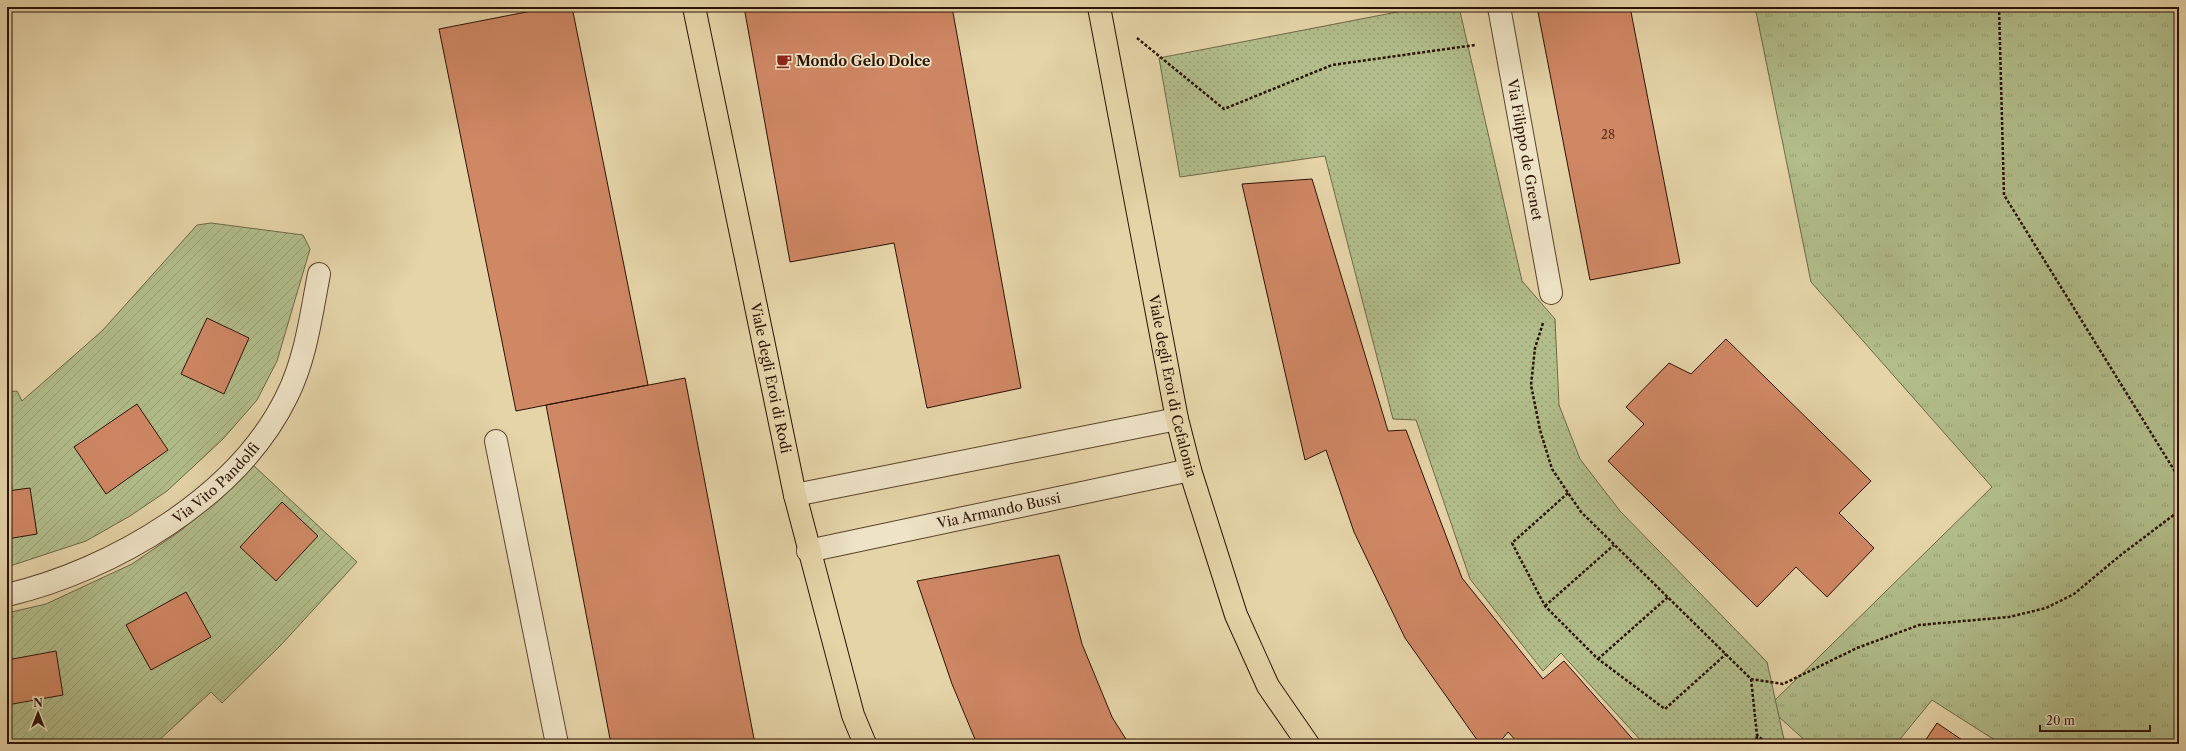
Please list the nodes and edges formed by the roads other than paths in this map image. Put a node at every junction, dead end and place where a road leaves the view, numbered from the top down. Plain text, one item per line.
1 (694, 7) edge
2 (1100, 7) edge
3 (1499, 7) edge
4 (319, 274) dead end
5 (1551, 293) road end
6 (1177, 419) junction
7 (496, 441) dead end
8 (1190, 470) junction
9 (795, 495) junction
10 (808, 551) junction
11 (7, 595) edge
12 (557, 744) edge
13 (865, 744) edge
14 (1308, 744) edge

1 - 9 main road, Viale degli Eroi di Rodi
2 - 6 main road, Viale degli Eroi di Cefalonia
3 - 5 street, Via Filippo de Grenet
4 - 11 street, Via Vito Pandolfi
6 - 8 main road, Viale degli Eroi di Cefalonia
6 - 9 street
7 - 12 street
8 - 10 street, Via Armando Bussi
8 - 14 main road, Viale degli Eroi di Cefalonia
9 - 10 main road, Viale degli Eroi di Rodi
10 - 13 main road, Viale degli Eroi di Rodi

